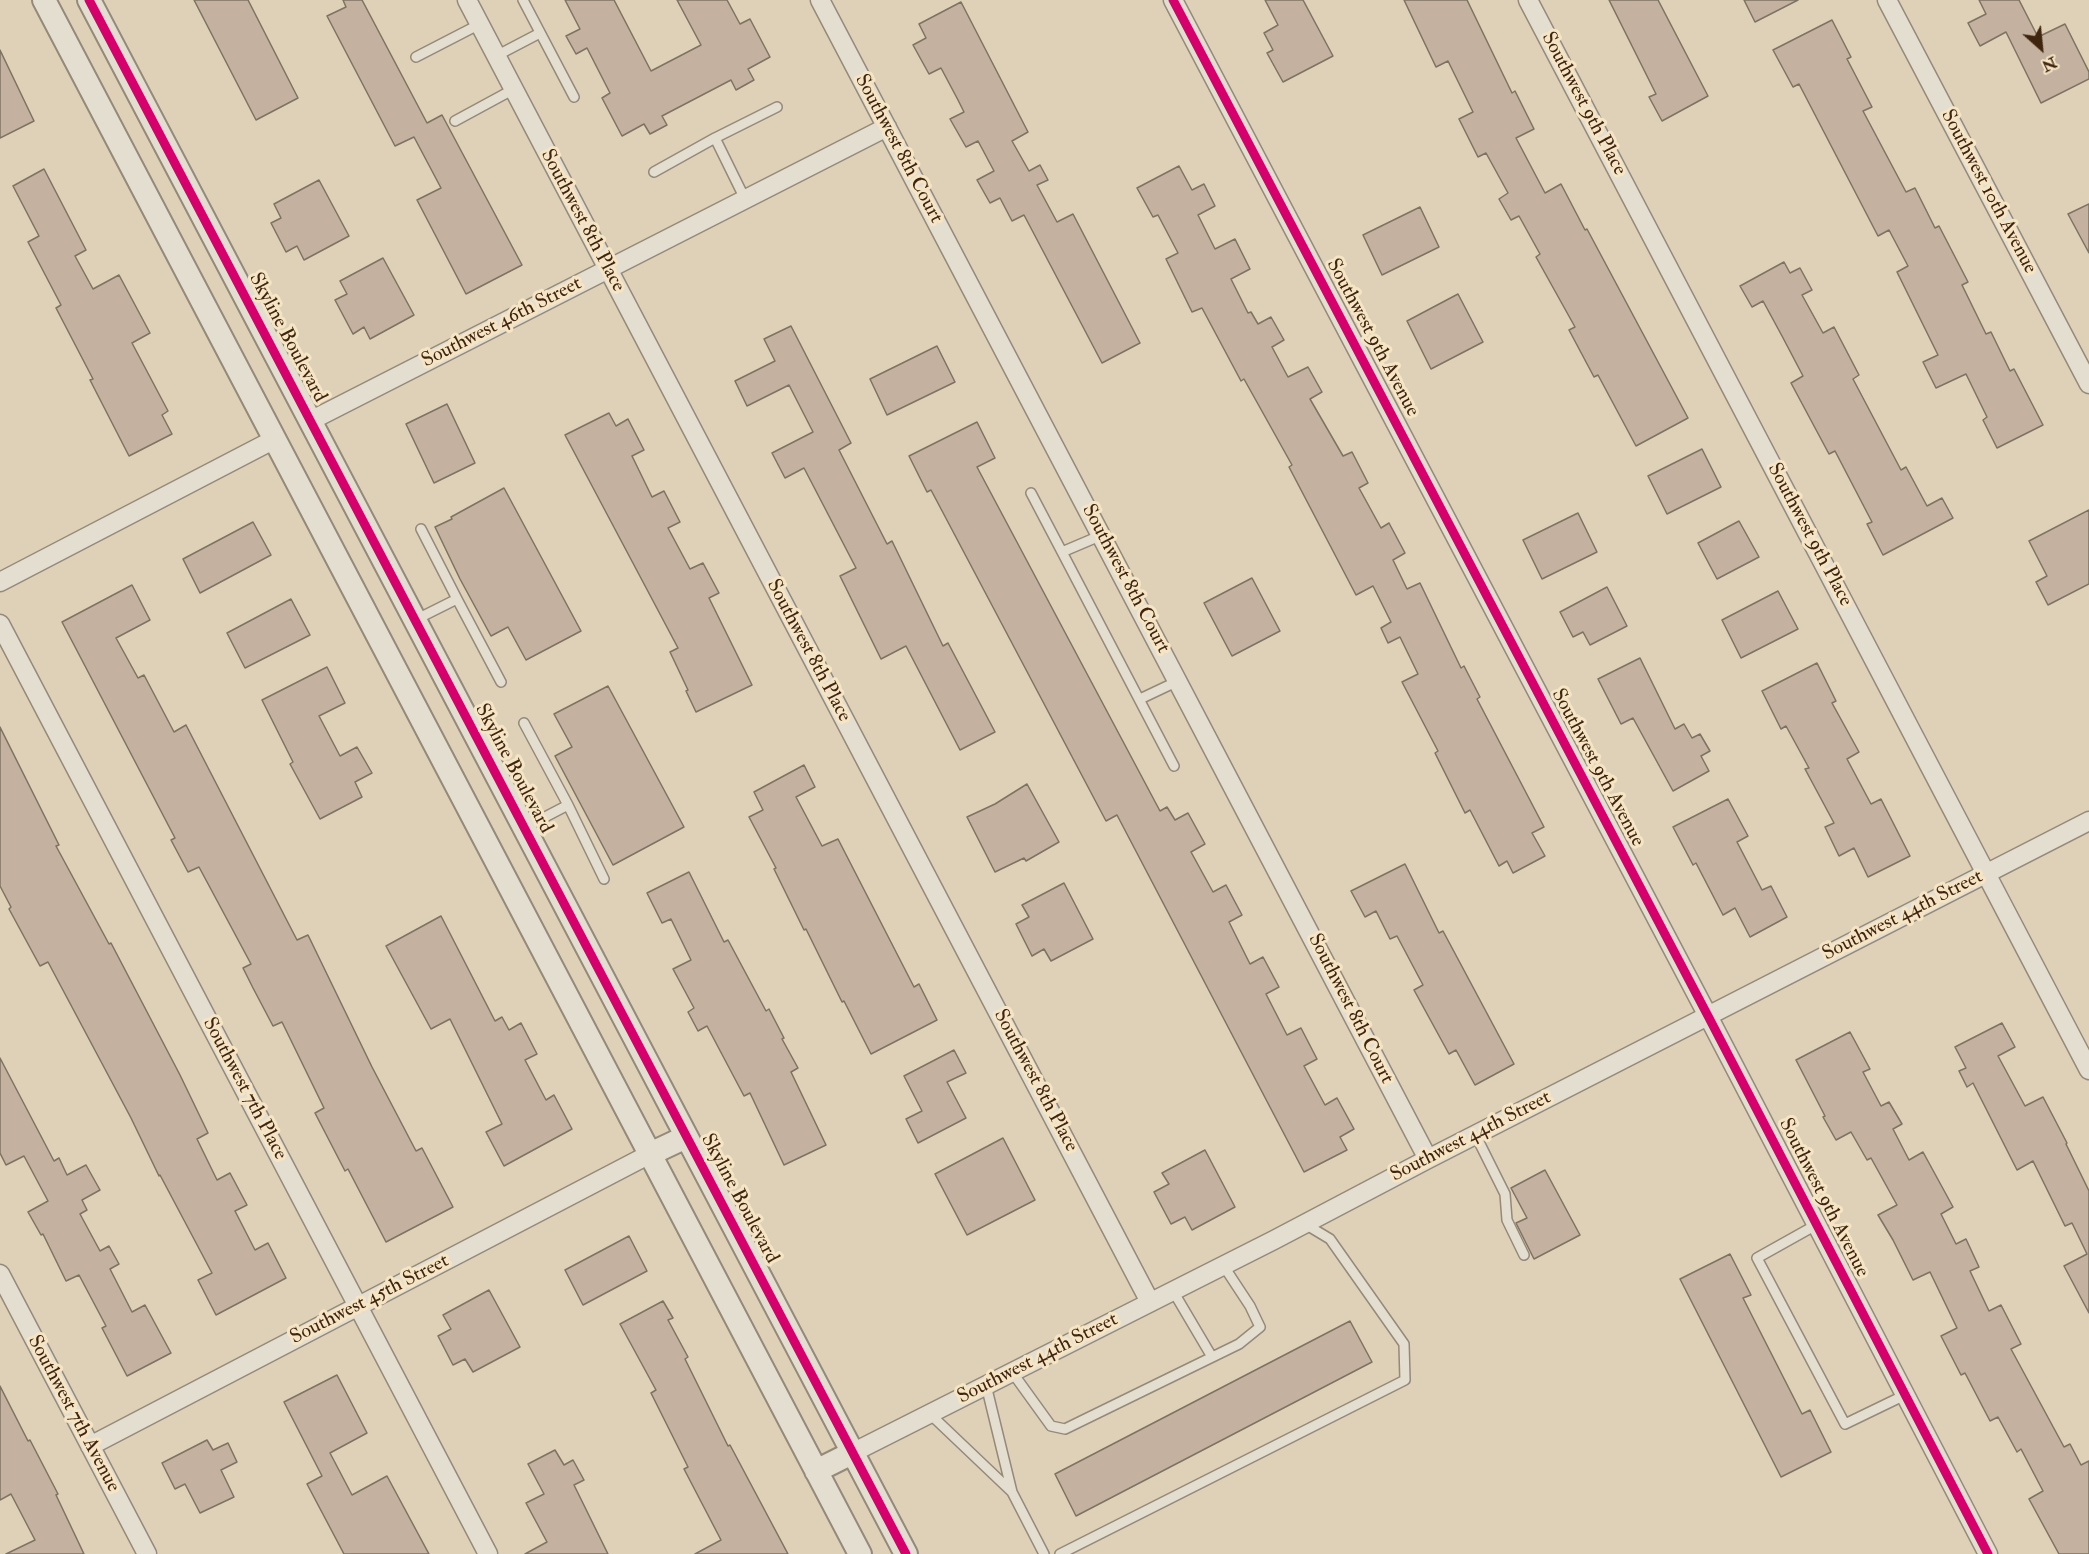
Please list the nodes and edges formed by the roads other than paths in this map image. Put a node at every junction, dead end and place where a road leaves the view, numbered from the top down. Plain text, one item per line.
1 (44, 0) edge
2 (89, 0) edge
3 (467, 0) edge
4 (523, 0) edge
5 (820, 0) edge
6 (1173, 0) edge
7 (1528, 0) edge
8 (1887, 0) edge
9 (480, 24) junction
10 (540, 33) junction
11 (496, 56) junction
12 (416, 57) dead end
13 (514, 89) junction
14 (574, 97) dead end
15 (777, 106) dead end
16 (455, 122) dead end
17 (887, 127) junction
18 (716, 138) junction
19 (654, 172) dead end
20 (745, 199) junction
21 (608, 269) junction
22 (2089, 384) edge
23 (310, 421) junction
24 (275, 439) junction
25 (1031, 493) dead end
26 (421, 529) dead end
27 (1102, 535) junction
28 (1062, 552) junction
29 (0, 582) edge
30 (457, 599) junction
31 (415, 620) junction
32 (0, 624) edge
33 (1178, 681) junction
34 (501, 682) dead end
35 (1140, 699) junction
36 (524, 723) dead end
37 (1174, 766) dead end
38 (568, 805) junction
39 (2089, 821) edge
40 (524, 828) junction
41 (1987, 873) junction
42 (604, 879) dead end
43 (1708, 1016) junction
44 (2089, 1070) edge
45 (1475, 1134) junction
46 (686, 1137) junction
47 (650, 1154) junction
48 (1428, 1159) junction
49 (1305, 1224) junction
50 (1816, 1225) junction
51 (1524, 1255) dead end
52 (1223, 1265) junction
53 (0, 1274) edge
54 (1173, 1291) junction
55 (1150, 1302) junction
56 (359, 1306) junction
57 (1212, 1357) junction
58 (1012, 1372) junction
59 (986, 1385) junction
60 (1905, 1395) junction
61 (930, 1414) junction
62 (90, 1446) junction
63 (852, 1453) junction
64 (816, 1471) junction
65 (1012, 1492) junction
66 (147, 1554) edge
67 (488, 1554) edge
68 (860, 1554) edge
69 (906, 1554) edge
70 (1044, 1554) edge
71 (1060, 1554) edge
72 (1988, 1554) edge

1 - 24 street
2 - 23 street, Skyline Boulevard
3 - 9 street, Southwest 8th Place
4 - 10 lane
5 - 17 street, Southwest 8th Court
6 - 43 street, Southwest 9th Avenue
7 - 41 street, Southwest 9th Place
8 - 22 street, Southwest 10th Avenue
9 - 11 street, Southwest 8th Place
9 - 12 lane
10 - 11 lane
10 - 14 lane
11 - 13 street, Southwest 8th Place
13 - 16 lane
13 - 21 street, Southwest 8th Place
15 - 18 lane
17 - 20 street, Southwest 46th Street
17 - 27 street, Southwest 8th Court
18 - 19 lane
18 - 20 lane
20 - 21 street, Southwest 46th Street
21 - 23 street, Southwest 46th Street
21 - 55 street, Southwest 8th Place
23 - 24 street
23 - 31 street, Skyline Boulevard
24 - 29 street
24 - 47 street
25 - 28 lane
26 - 30 lane
27 - 28 lane
27 - 33 street, Southwest 8th Court
28 - 35 lane
30 - 31 lane
30 - 34 lane
31 - 40 street, Skyline Boulevard
32 - 56 street, Southwest 7th Place
33 - 35 lane
33 - 48 street, Southwest 8th Court
35 - 37 lane
36 - 38 lane
38 - 40 lane
38 - 42 lane
39 - 41 street, Southwest 44th Street
40 - 46 street, Skyline Boulevard
41 - 43 street, Southwest 44th Street
41 - 44 street, Southwest 9th Place
43 - 45 street, Southwest 44th Street
43 - 50 street, Southwest 9th Avenue
45 - 48 street, Southwest 44th Street
45 - 51 lane
46 - 47 street
46 - 63 street, Skyline Boulevard
47 - 56 street, Southwest 45th Street
47 - 64 street
48 - 49 street, Southwest 44th Street
49 - 52 street, Southwest 44th Street
49 - 71 lane
50 - 60 street, Southwest 9th Avenue
50 - 60 lane
52 - 54 street, Southwest 44th Street
52 - 57 lane
53 - 62 street, Southwest 7th Avenue
54 - 55 street, Southwest 44th Street
54 - 57 lane
55 - 58 street, Southwest 44th Street
56 - 62 street, Southwest 45th Street
56 - 67 street, Southwest 7th Place
57 - 58 lane
58 - 59 street, Southwest 44th Street
59 - 61 street, Southwest 44th Street
59 - 65 lane
60 - 72 street, Southwest 9th Avenue
61 - 63 street, Southwest 44th Street
61 - 65 lane
62 - 66 street, Southwest 7th Avenue
63 - 64 street
63 - 69 street, Skyline Boulevard
64 - 68 street
65 - 70 lane

